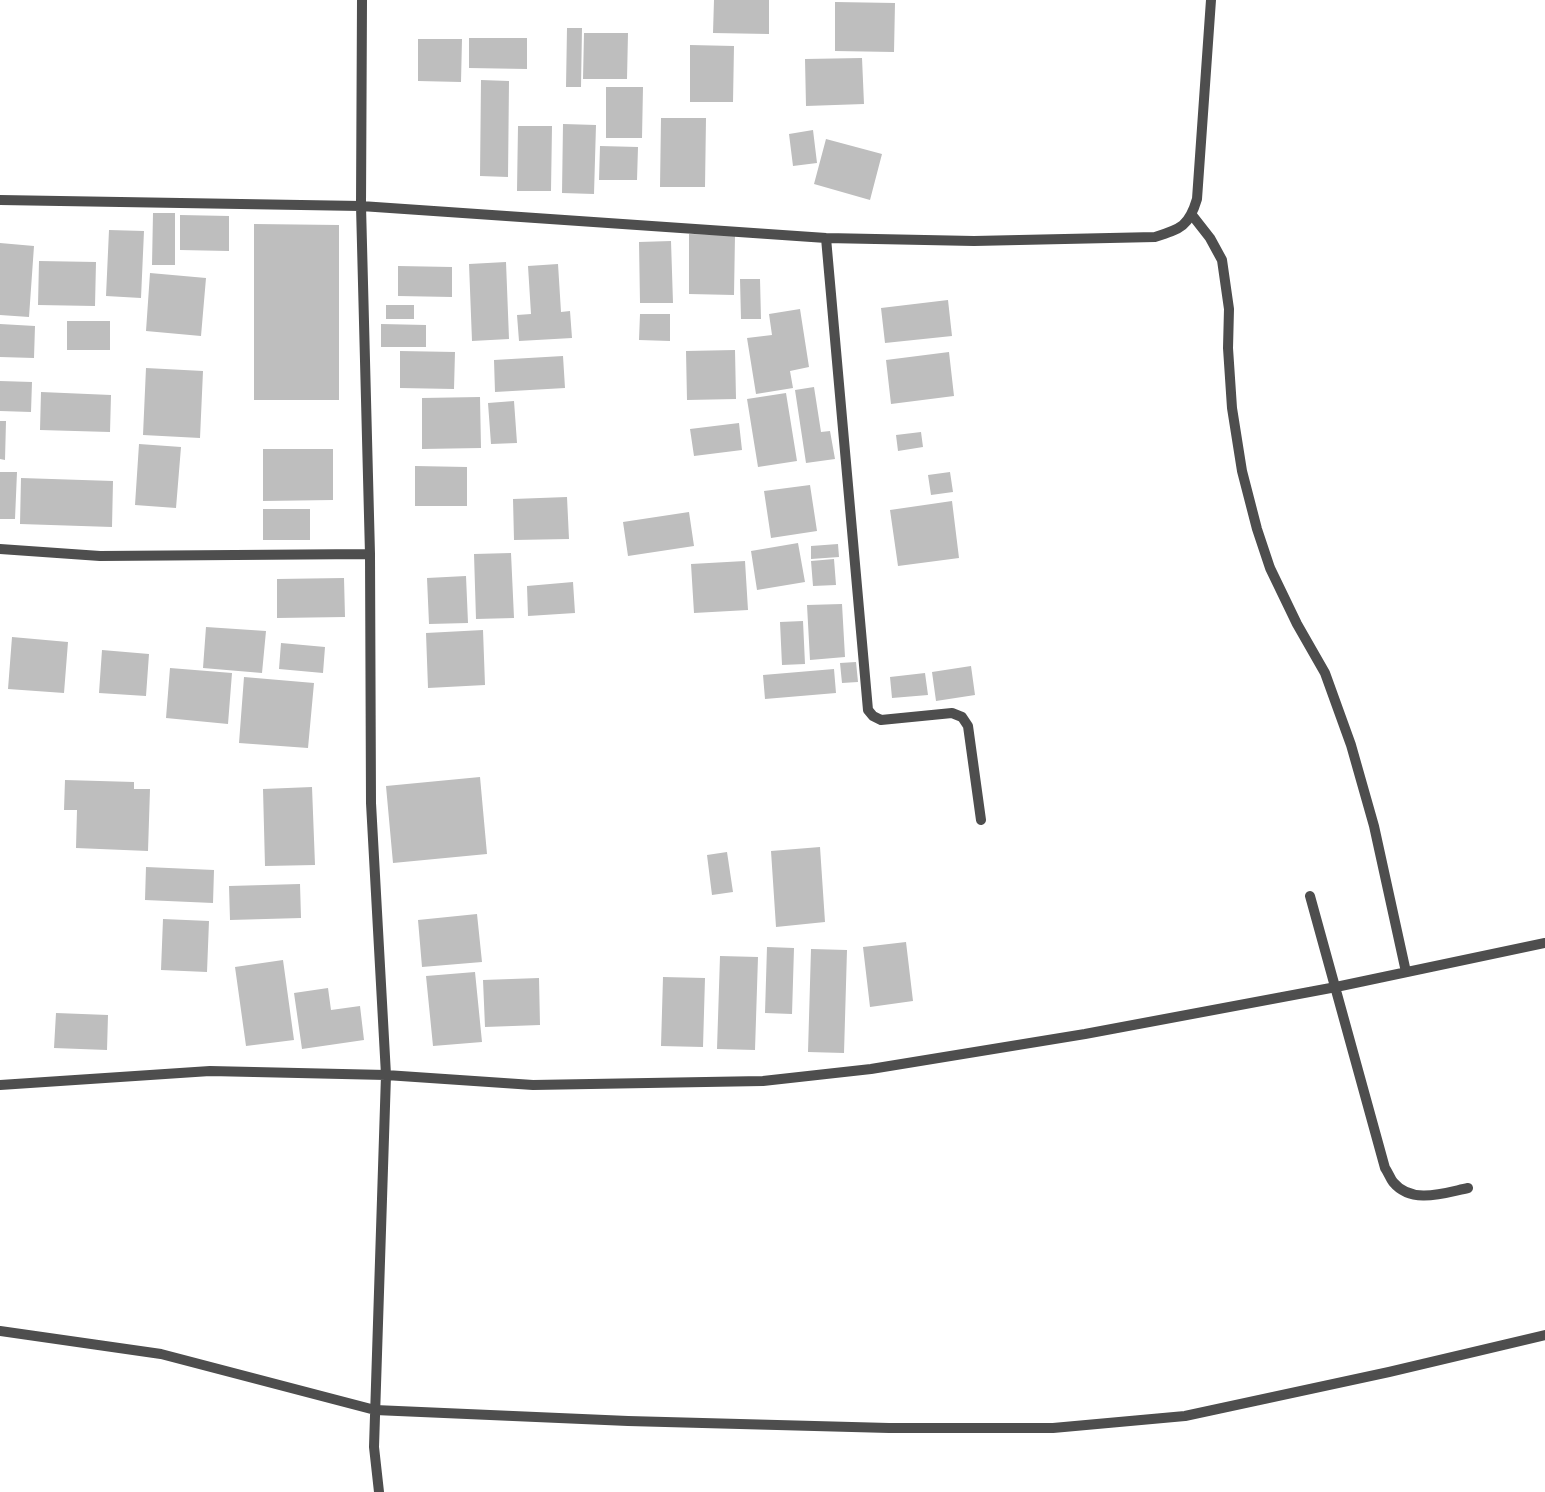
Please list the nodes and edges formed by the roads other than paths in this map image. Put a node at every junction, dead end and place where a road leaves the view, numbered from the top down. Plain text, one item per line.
1 (362, 0) edge
2 (1211, 0) edge
3 (0, 200) edge
4 (361, 206) junction
5 (1192, 215) junction
6 (826, 238) junction
7 (0, 550) edge
8 (370, 554) junction
9 (980, 820) dead end
10 (1310, 896) dead end
11 (1545, 943) edge
12 (1406, 972) junction
13 (1336, 986) junction
14 (386, 1075) junction
15 (0, 1085) edge
16 (1468, 1188) dead end
17 (0, 1331) edge
18 (1545, 1335) edge
19 (375, 1410) junction
20 (379, 1492) edge

1 - 4 street
2 - 5 street
3 - 4 street
4 - 6 street
4 - 8 street
5 - 6 street
5 - 12 street
6 - 9 street
7 - 8 street
8 - 14 street
10 - 13 street
11 - 12 street
12 - 13 street
13 - 14 street
13 - 16 street
14 - 15 street
14 - 19 street
17 - 19 street
18 - 19 street
19 - 20 street

